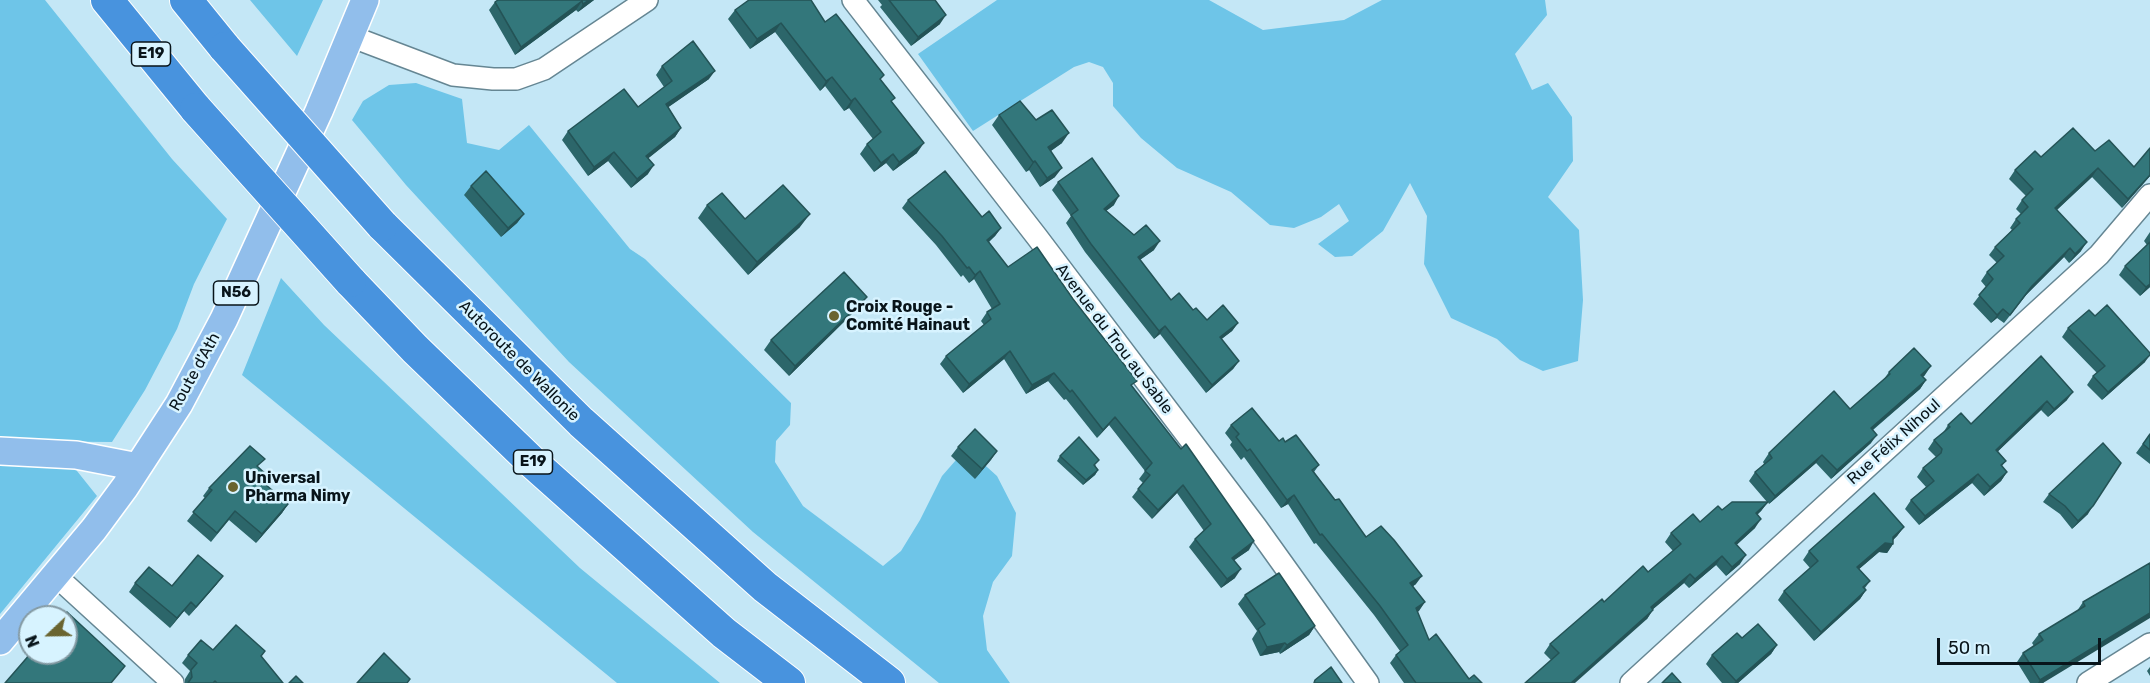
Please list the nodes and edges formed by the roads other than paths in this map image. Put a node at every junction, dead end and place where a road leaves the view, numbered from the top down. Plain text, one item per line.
1 (107, 0) edge
2 (186, 0) edge
3 (212, 0) edge
4 (365, 0) edge
5 (646, 0) edge
6 (853, 0) edge
7 (350, 36) junction
8 (225, 48) junction
9 (2150, 195) edge
10 (0, 451) edge
11 (138, 467) junction
12 (56, 576) junction
13 (0, 641) edge
14 (2150, 644) edge
15 (173, 683) edge
16 (789, 683) edge
17 (889, 683) edge
18 (1368, 683) edge
19 (1631, 683) edge
20 (2088, 683) edge

1 - 16 highway, E19, bridge
2 - 8 highway, Autoroute de Wallonie
3 - 8 highway
4 - 7 main road, Route d'Ath / N56
5 - 7 street
6 - 18 street, Avenue du Trou au Sable
7 - 11 main road, Route d'Ath / N56
8 - 17 highway, Autoroute de Wallonie, bridge
9 - 19 street, Rue Félix Nihoul
10 - 11 main road
11 - 12 main road, Route d'Ath / N56
12 - 13 main road, Route d'Ath / N56
12 - 15 street
14 - 20 street

